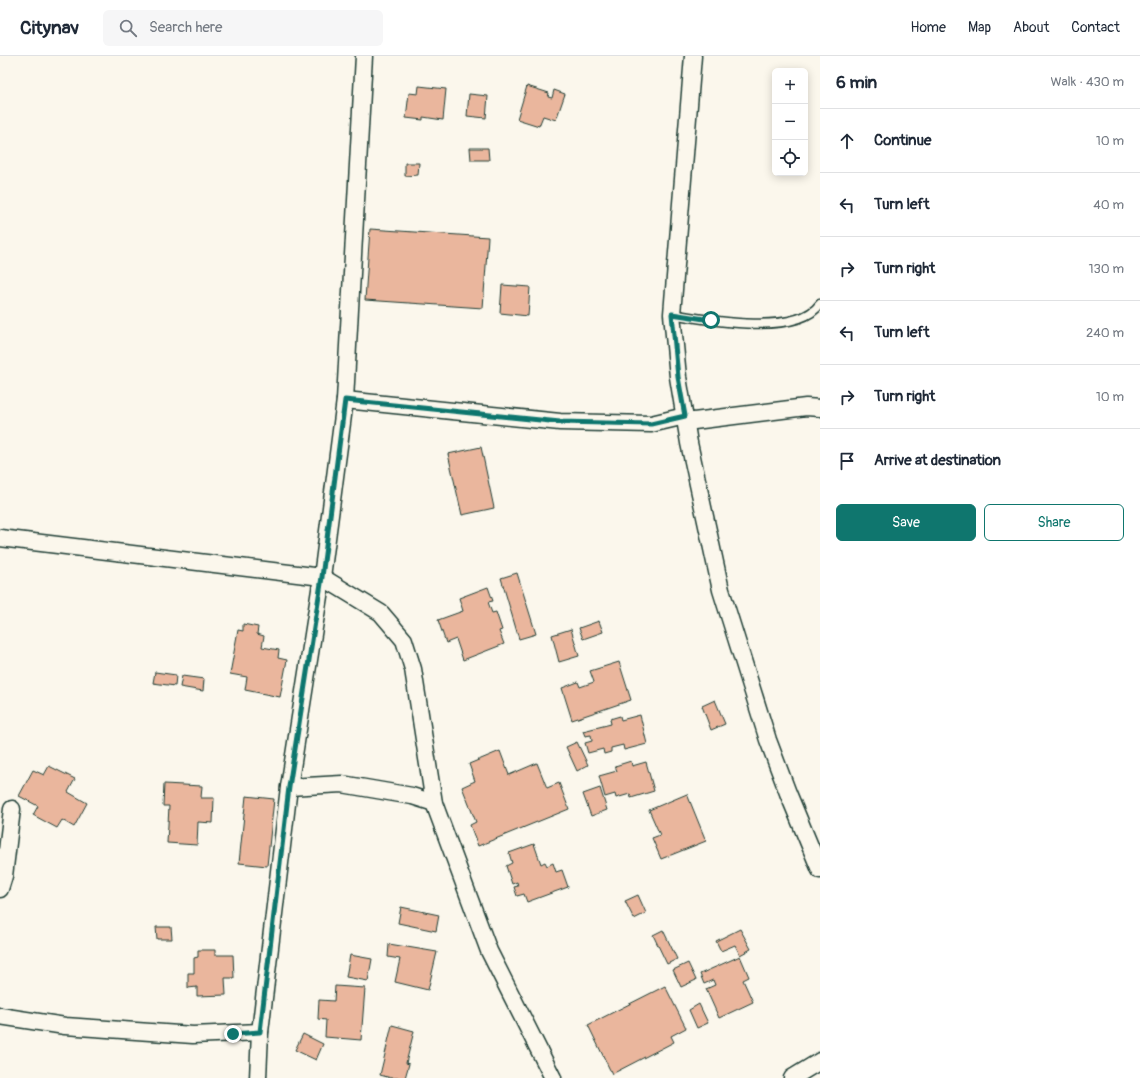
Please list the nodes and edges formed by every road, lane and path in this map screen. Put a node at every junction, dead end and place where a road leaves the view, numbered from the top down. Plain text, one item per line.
1 (364, 56) edge
2 (693, 56) edge
3 (820, 304) edge
4 (672, 314) junction
5 (345, 400) junction
6 (820, 408) edge
7 (685, 419) junction
8 (0, 538) edge
9 (322, 577) junction
10 (289, 787) junction
11 (434, 803) junction
12 (12, 809) dead end
13 (820, 870) edge
14 (0, 889) edge
15 (0, 1016) edge
16 (260, 1032) junction
17 (820, 1061) edge
18 (258, 1078) edge
19 (553, 1078) edge
20 (792, 1078) edge

1 - 5 street
2 - 4 street
3 - 4 lane
4 - 7 street
5 - 7 street
5 - 9 street
6 - 7 street
7 - 13 street
8 - 9 street
9 - 10 street
9 - 11 street
10 - 11 street
10 - 16 street
11 - 19 street
12 - 14 street
15 - 16 street
16 - 18 street
17 - 20 street

